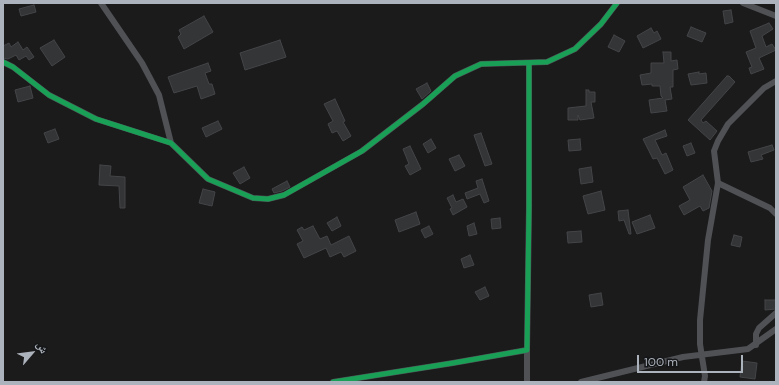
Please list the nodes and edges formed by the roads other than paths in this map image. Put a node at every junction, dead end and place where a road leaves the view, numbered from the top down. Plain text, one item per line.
1 (101, 3) edge
2 (616, 3) edge
3 (743, 3) edge
4 (776, 16) edge
5 (3, 62) edge
6 (528, 63) junction
7 (776, 81) edge
8 (171, 144) junction
9 (718, 183) junction
10 (776, 214) edge
11 (776, 313) edge
12 (776, 329) edge
13 (756, 345) junction
14 (527, 350) junction
15 (701, 355) junction
16 (333, 382) edge
17 (527, 382) edge
18 (581, 382) edge
19 (704, 382) edge

1 - 8 street
2 - 6 street
3 - 4 street
5 - 8 street
6 - 8 street
6 - 14 street
7 - 9 street
9 - 10 street
9 - 15 street
11 - 13 street
12 - 13 street
13 - 15 street
14 - 16 street
14 - 17 street
15 - 18 street
15 - 19 street

